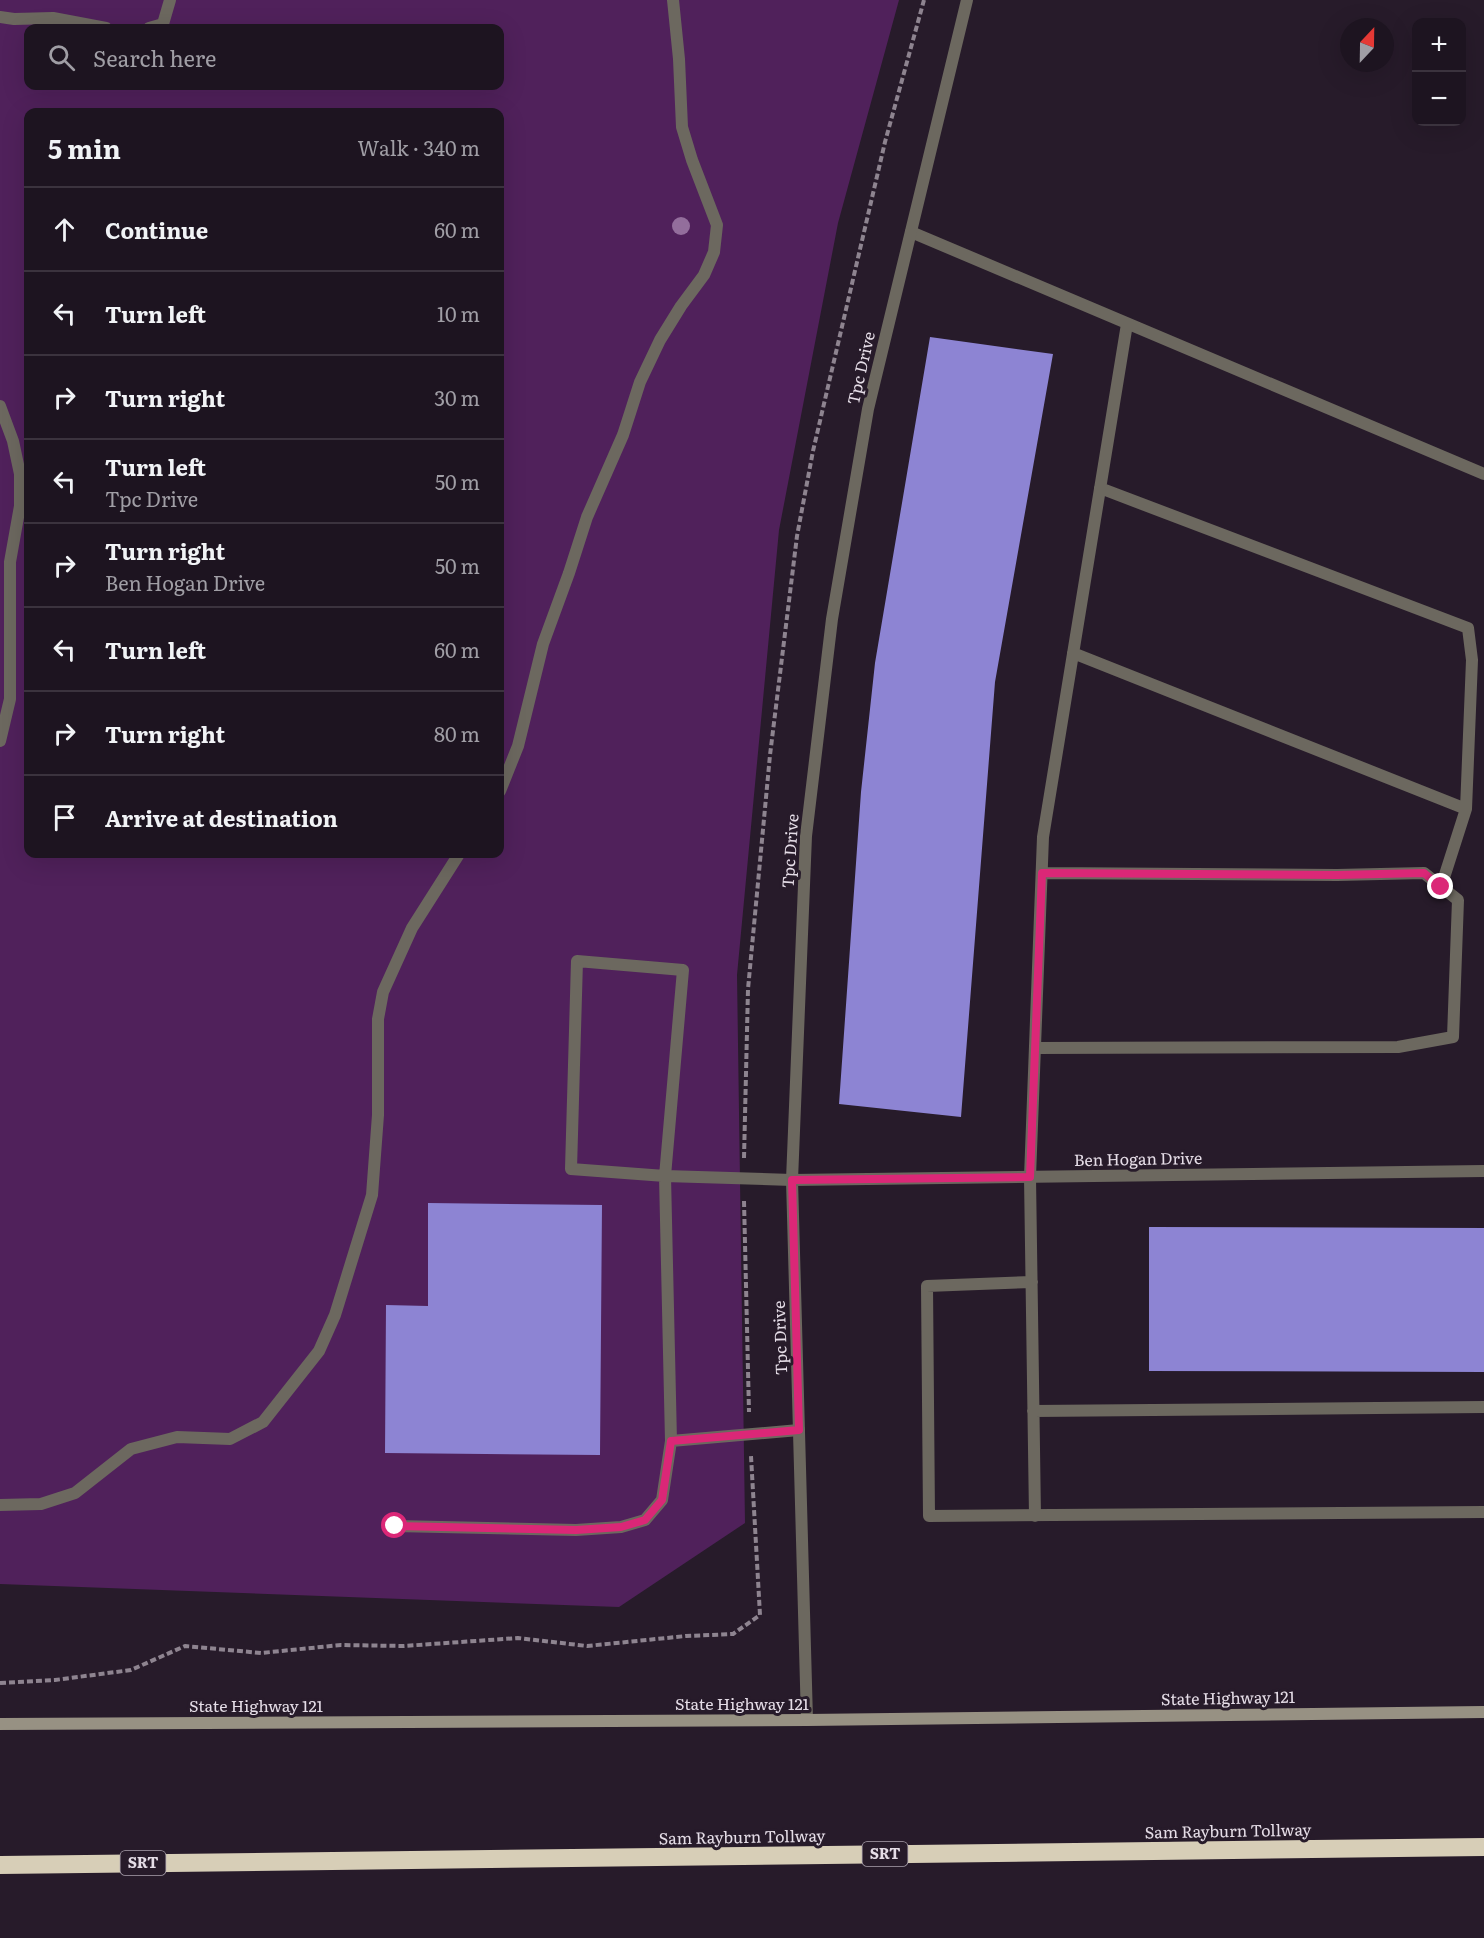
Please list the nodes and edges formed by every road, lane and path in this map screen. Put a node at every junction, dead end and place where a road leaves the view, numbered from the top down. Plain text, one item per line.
1 (170, 0) edge
2 (673, 0) edge
3 (967, 0) edge
4 (0, 17) edge
5 (85, 24) edge
6 (163, 24) edge
7 (911, 232) junction
8 (1127, 324) junction
9 (0, 406) edge
10 (1484, 474) edge
11 (1100, 488) junction
12 (1073, 653) junction
13 (0, 741) edge
14 (504, 782) edge
15 (1466, 809) junction
16 (456, 858) edge
17 (1042, 873) junction
18 (1441, 887) junction
19 (1035, 1048) junction
20 (1484, 1171) edge
21 (665, 1176) junction
22 (1030, 1177) junction
23 (792, 1180) junction
24 (1032, 1282) junction
25 (1484, 1407) edge
26 (1033, 1412) junction
27 (799, 1430) junction
28 (671, 1441) junction
29 (0, 1505) edge
30 (1484, 1512) edge
31 (1035, 1516) junction
32 (395, 1526) dead end
33 (1484, 1712) edge
34 (807, 1720) junction
35 (0, 1724) edge
36 (1484, 1847) edge
37 (0, 1865) edge

1 - 6 street
2 - 14 street
3 - 7 street, Tpc Drive
4 - 5 street
7 - 8 street
7 - 23 street, Tpc Drive
8 - 10 street
8 - 11 street
9 - 13 street
11 - 12 street
11 - 15 street
12 - 15 street
12 - 17 street
15 - 18 street
16 - 29 street
17 - 18 street
17 - 19 street
18 - 19 street
19 - 22 street
20 - 22 street, Ben Hogan Drive
21 - 21 street, Ben Hogan Drive
21 - 23 street, Ben Hogan Drive
21 - 28 street
22 - 23 street, Ben Hogan Drive
22 - 24 street
23 - 27 street, Tpc Drive
24 - 26 street
24 - 31 street
25 - 26 street
26 - 31 street
27 - 28 street
27 - 34 street, Tpc Drive
28 - 32 street
30 - 31 street
33 - 34 main road, State Highway 121
34 - 35 main road, State Highway 121
36 - 37 highway, Sam Rayburn Tollway / SRT

